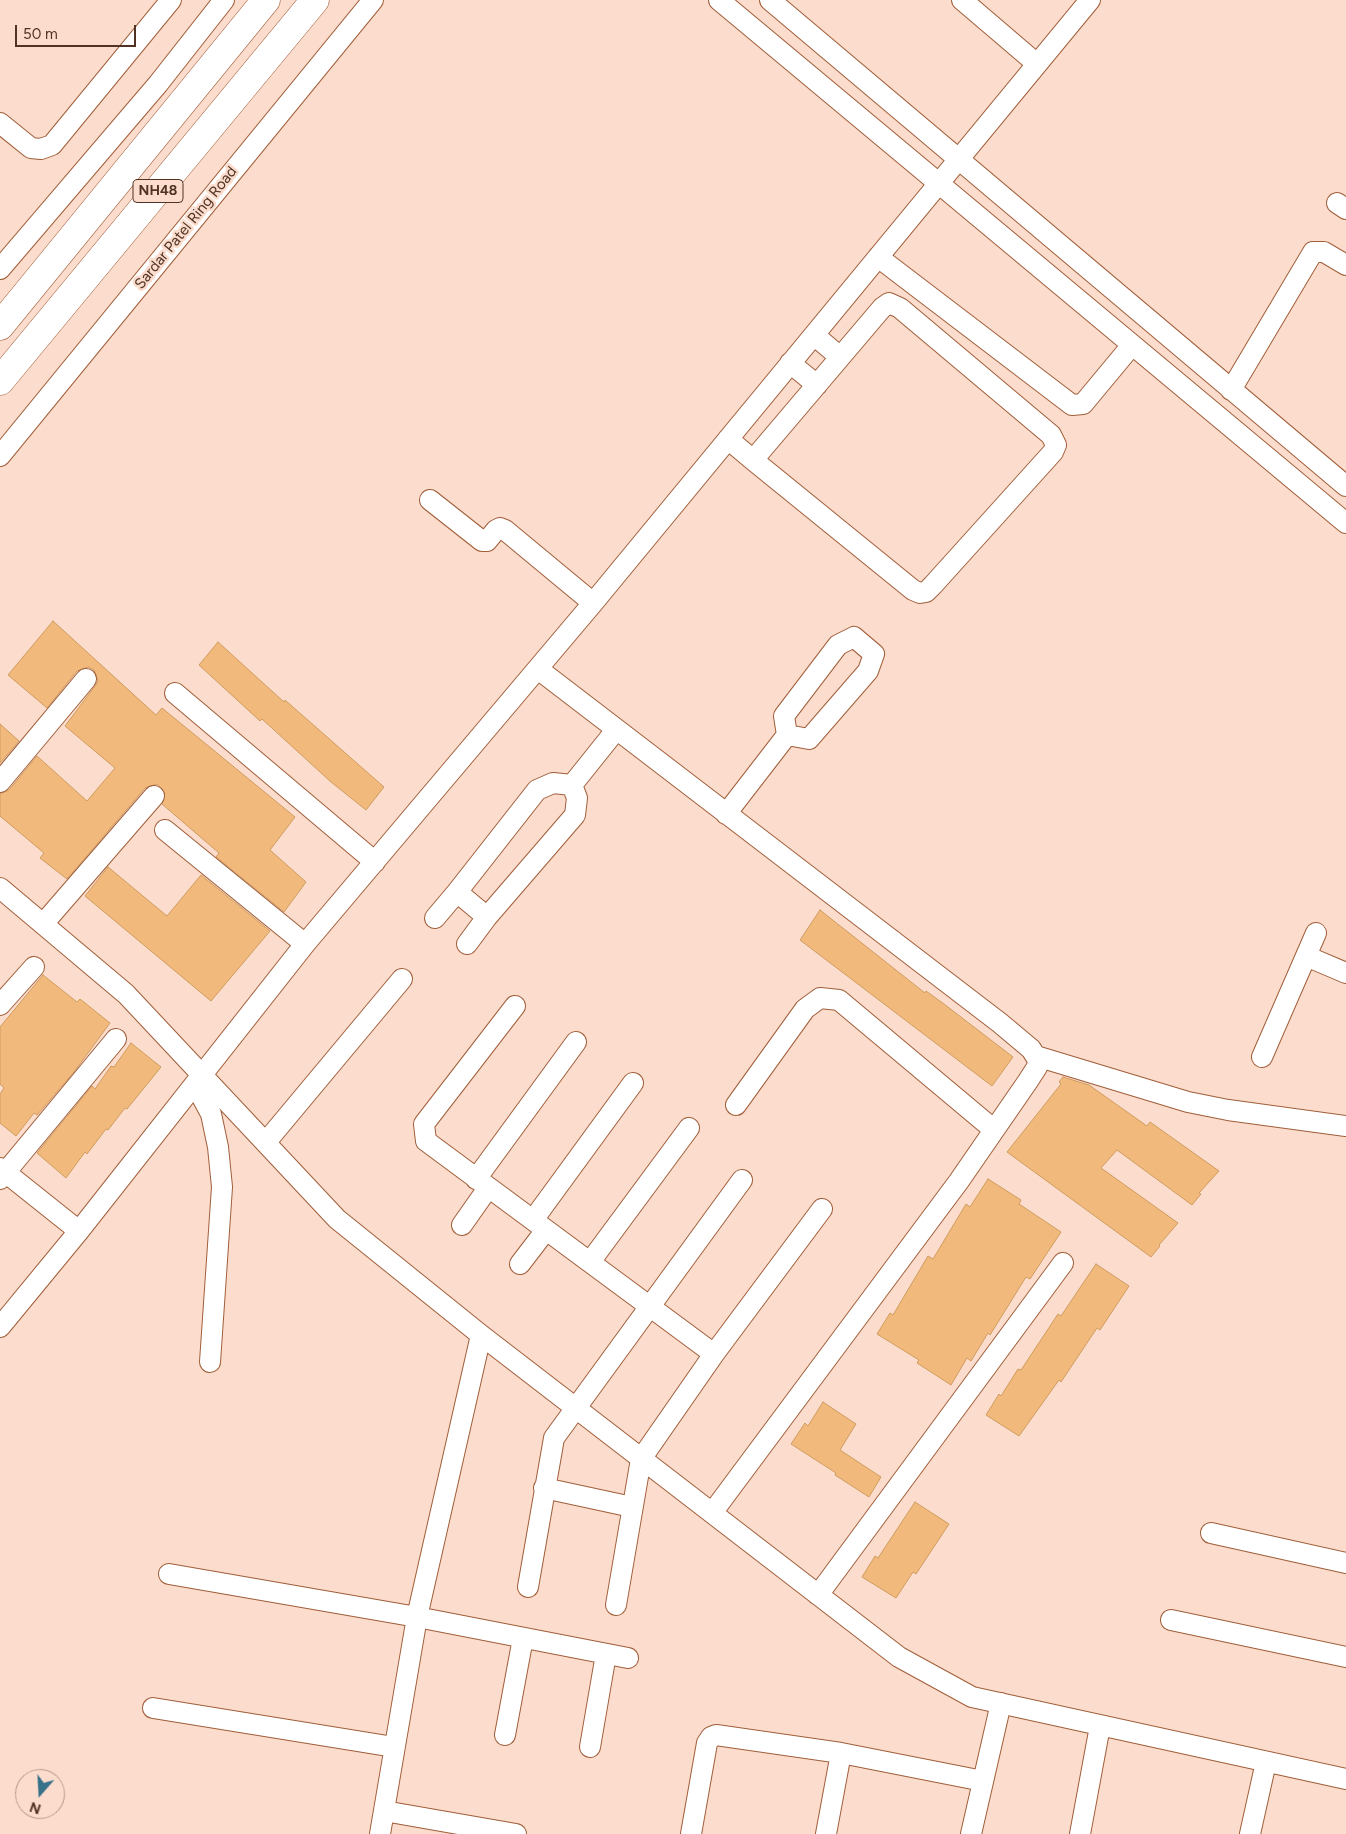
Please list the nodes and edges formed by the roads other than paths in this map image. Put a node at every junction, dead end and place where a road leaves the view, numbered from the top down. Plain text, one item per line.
1 (171, 0) edge
2 (224, 0) edge
3 (266, 0) edge
4 (315, 0) edge
5 (373, 0) edge
6 (719, 0) edge
7 (770, 0) edge
8 (962, 0) edge
9 (1090, 0) edge
10 (1037, 64) junction
11 (0, 123) edge
12 (959, 160) junction
13 (938, 184) junction
14 (878, 257) junction
15 (1346, 265) edge
16 (0, 269) edge
17 (0, 326) edge
18 (814, 335) junction
19 (1132, 345) junction
20 (840, 357) junction
21 (790, 363) junction
22 (0, 382) edge
23 (817, 385) junction
24 (1231, 390) junction
25 (728, 439) junction
26 (0, 456) edge
27 (753, 460) junction
28 (1346, 486) edge
29 (430, 500) dead end
30 (1346, 523) edge
31 (593, 603) junction
32 (538, 668) junction
33 (86, 679) dead end
34 (175, 693) dead end
35 (616, 730) junction
36 (787, 735) junction
37 (0, 782) edge
38 (572, 785) junction
39 (154, 796) dead end
40 (726, 814) junction
41 (165, 830) dead end
42 (375, 862) junction
43 (0, 888) edge
44 (456, 892) junction
45 (487, 917) junction
46 (435, 918) dead end
47 (43, 924) junction
48 (1316, 932) dead end
49 (305, 944) junction
50 (466, 944) dead end
51 (1306, 956) junction
52 (34, 967) dead end
53 (1346, 973) edge
54 (402, 979) dead end
55 (0, 1005) edge
56 (515, 1006) dead end
57 (116, 1039) dead end
58 (576, 1042) dead end
59 (1036, 1056) junction
60 (1262, 1056) dead end
61 (199, 1080) junction
62 (632, 1083) dead end
63 (736, 1105) dead end
64 (1346, 1126) edge
65 (690, 1128) dead end
66 (993, 1129) junction
67 (266, 1142) junction
68 (2, 1173) edge
69 (742, 1180) dead end
70 (482, 1183) junction
71 (822, 1209) dead end
72 (462, 1225) dead end
73 (539, 1225) junction
74 (79, 1232) junction
75 (590, 1262) junction
76 (1063, 1263) dead end
77 (520, 1264) dead end
78 (650, 1306) junction
79 (0, 1327) edge
80 (481, 1335) junction
81 (714, 1354) junction
82 (210, 1362) dead end
83 (575, 1407) junction
84 (641, 1458) junction
85 (544, 1488) junction
86 (632, 1507) junction
87 (712, 1513) junction
88 (1211, 1533) dead end
89 (1346, 1563) edge
90 (169, 1574) dead end
91 (528, 1587) dead end
92 (818, 1595) junction
93 (616, 1605) dead end
94 (417, 1617) junction
95 (1170, 1620) dead end
96 (523, 1638) junction
97 (606, 1654) junction
98 (1346, 1657) edge
99 (628, 1658) dead end
100 (1001, 1703) junction
101 (154, 1708) dead end
102 (1100, 1726) junction
103 (504, 1735) dead end
104 (394, 1747) junction
105 (590, 1747) dead end
106 (841, 1753) junction
107 (1266, 1762) junction
108 (1346, 1779) edge
109 (983, 1781) junction
110 (384, 1811) junction
111 (415, 1825) edge
112 (380, 1834) edge
113 (516, 1834) edge
114 (691, 1834) edge
115 (826, 1834) edge
116 (971, 1834) edge
117 (1080, 1834) edge
118 (1250, 1834) edge

1 - 11 street
2 - 16 street
3 - 17 highway, NH48
4 - 22 highway, NH48
5 - 26 street, Sardar Patel Ring Road
6 - 13 street
7 - 12 street
8 - 10 street
9 - 10 street
10 - 12 street
12 - 13 street
12 - 24 street
13 - 14 street
13 - 19 street
14 - 18 street
14 - 19 street
15 - 24 street
18 - 20 street
18 - 21 street
19 - 30 street
20 - 23 street
20 - 27 street
21 - 23 street
21 - 25 street
23 - 27 street
24 - 28 street
25 - 27 street
25 - 31 street
29 - 31 street
31 - 32 street
32 - 35 street
32 - 42 street
33 - 37 street
34 - 42 street
35 - 38 street
35 - 40 street
36 - 36 street
36 - 40 street
38 - 44 street
38 - 45 street
39 - 47 street
40 - 59 street
41 - 49 street
42 - 49 street
43 - 47 street
44 - 45 street
44 - 46 street
45 - 50 street
47 - 61 street
48 - 51 street
49 - 61 street
51 - 53 street
51 - 60 street
52 - 55 street
54 - 67 street
56 - 70 street
57 - 68 street
58 - 70 street
59 - 64 street
59 - 66 street
61 - 67 street
61 - 74 street
61 - 82 street
62 - 73 street
63 - 66 street
65 - 75 street
66 - 87 street
67 - 80 street
68 - 74 street
69 - 78 street
70 - 72 street
70 - 73 street
71 - 81 street
73 - 75 street
73 - 77 street
74 - 79 street
75 - 78 street
76 - 92 street
78 - 81 street
78 - 83 street
80 - 83 street
80 - 94 street
81 - 84 street
83 - 84 street
83 - 85 street
84 - 86 street
84 - 87 street
85 - 86 street
85 - 91 street
86 - 93 street
87 - 92 street
88 - 89 street
90 - 94 street
92 - 100 street
94 - 96 street
94 - 104 street
95 - 98 street
96 - 97 street
96 - 103 street
97 - 99 street
97 - 105 street
100 - 102 street
100 - 109 street
101 - 104 street
102 - 107 street
102 - 117 street
104 - 110 street
106 - 109 street
106 - 114 street
106 - 115 street
107 - 108 street
107 - 118 street
109 - 116 street
110 - 111 street
110 - 112 street
111 - 113 street

